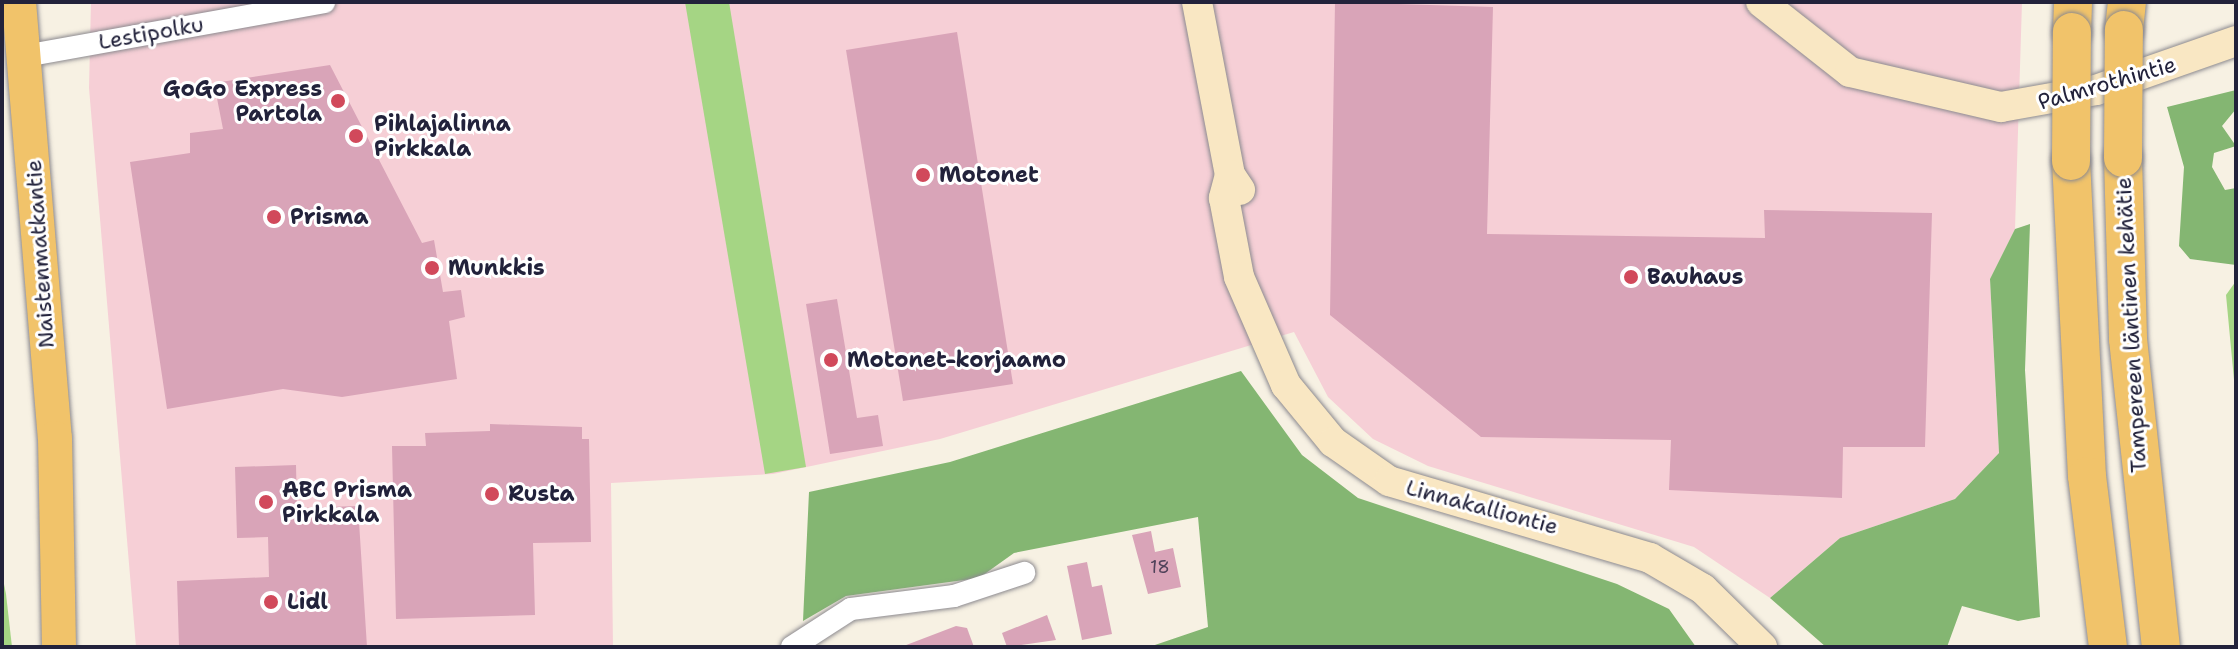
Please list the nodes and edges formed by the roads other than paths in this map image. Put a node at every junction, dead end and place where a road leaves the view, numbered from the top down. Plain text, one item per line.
1 (19, 2) edge
2 (38, 2) edge
3 (324, 2) edge
4 (1761, 2) edge
5 (1785, 2) edge
6 (1199, 5) edge
7 (2126, 16) edge
8 (2072, 17) edge
9 (2236, 41) edge
10 (25, 56) junction
11 (1884, 77) junction
12 (55, 445) junction
13 (1024, 573) dead end
14 (59, 647) edge
15 (81, 647) edge
16 (792, 647) edge
17 (1762, 647) edge
18 (2108, 647) edge
19 (2161, 647) edge

1 - 10 main road, Naistenmatkantie
2 - 10 main road, Naistenmatkantie
3 - 10 street, Lestipolku
4 - 11 main road, Palmrothintie
5 - 11 main road, Palmrothintie
6 - 17 main road, Linnakalliontie
7 - 19 highway, Tampereen läntinen kehätie, bridge
8 - 18 highway, bridge
9 - 11 main road, Palmrothintie
10 - 12 main road, Naistenmatkantie
12 - 14 main road, Naistenmatkantie
12 - 15 main road, Naistenmatkantie
13 - 16 street

